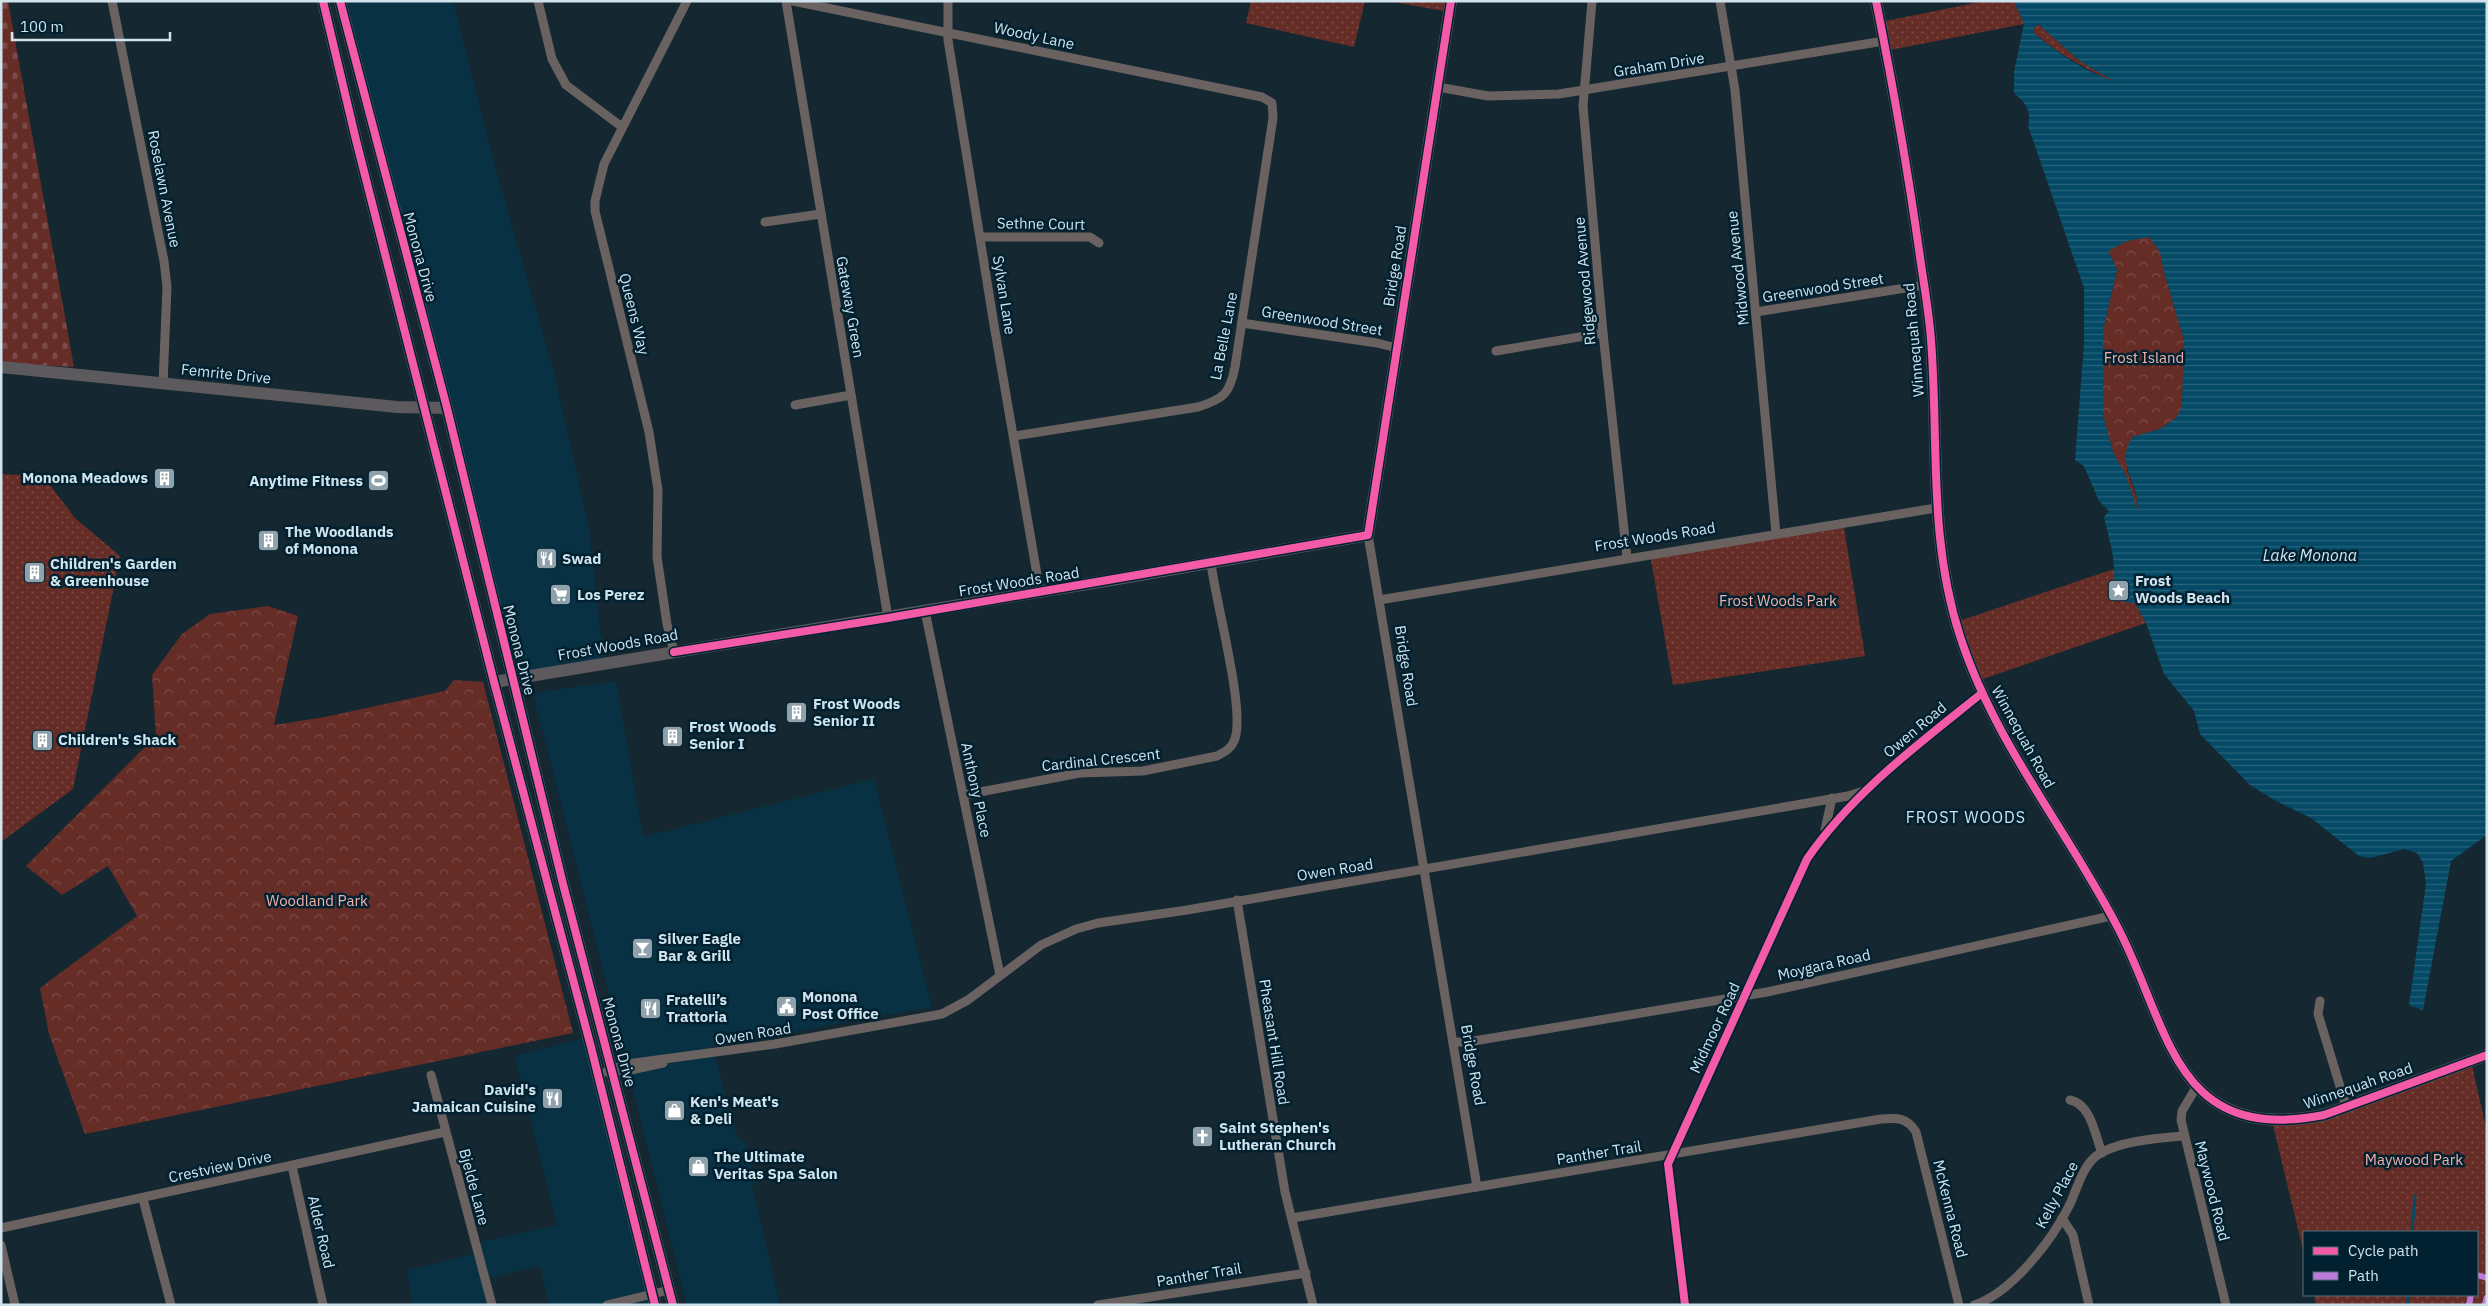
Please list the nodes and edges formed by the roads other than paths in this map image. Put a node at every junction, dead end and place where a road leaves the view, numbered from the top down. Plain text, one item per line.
1 (112, 1) edge
2 (323, 1) edge
3 (340, 1) edge
4 (538, 1) edge
5 (687, 1) edge
6 (786, 1) edge
7 (793, 1) edge
8 (948, 1) edge
9 (1451, 1) edge
10 (1592, 1) edge
11 (1720, 1) edge
12 (1876, 1) edge
13 (947, 33) junction
14 (1884, 41) junction
15 (1732, 67) junction
16 (1438, 88) junction
17 (1583, 91) junction
18 (1268, 101) joint
19 (622, 127) junction
20 (820, 214) junction
21 (764, 222) dead end
22 (981, 237) junction
23 (1100, 243) dead end
24 (1924, 284) junction
25 (1756, 312) junction
26 (1242, 323) junction
27 (1603, 333) junction
28 (1397, 348) junction
29 (1496, 351) dead end
30 (1, 367) edge
31 (163, 384) junction
32 (851, 395) junction
33 (795, 405) dead end
34 (447, 408) junction
35 (426, 409) junction
36 (1014, 436) junction
37 (1936, 508) junction
38 (1776, 534) junction
39 (1368, 535) junction
40 (1627, 558) junction
41 (1211, 563) junction
42 (1040, 592) junction
43 (1379, 600) junction
44 (925, 611) junction
45 (888, 618) junction
46 (674, 652) junction
47 (512, 679) junction
48 (494, 682) junction
49 (1982, 693) junction
50 (1867, 790) junction
51 (964, 795) junction
52 (1832, 798) junction
53 (1825, 832) junction
54 (1425, 869) junction
55 (1237, 900) junction
56 (2111, 916) junction
57 (1000, 975) junction
58 (1746, 995) junction
59 (2320, 1001) dead end
60 (1453, 1042) junction
61 (2487, 1055) edge
62 (614, 1070) junction
63 (431, 1075) dead end
64 (596, 1075) junction
65 (2197, 1086) junction
66 (2070, 1100) dead end
67 (2346, 1106) junction
68 (1909, 1123) joint
69 (445, 1132) junction
70 (2184, 1136) junction
71 (2102, 1153) junction
72 (1671, 1155) junction
73 (292, 1166) junction
74 (1478, 1187) junction
75 (143, 1198) junction
76 (1292, 1218) junction
77 (2062, 1218) junction
78 (1, 1228) edge
79 (1, 1246) edge
80 (1306, 1273) junction
81 (669, 1290) junction
82 (1162, 1294) junction
83 (653, 1299) edge
84 (15, 1305) edge
85 (171, 1305) edge
86 (323, 1305) edge
87 (492, 1305) edge
88 (607, 1305) edge
89 (673, 1305) edge
90 (1098, 1305) edge
91 (1164, 1305) edge
92 (1313, 1305) edge
93 (1685, 1305) edge
94 (1959, 1305) edge
95 (1974, 1305) edge
96 (2089, 1305) edge
97 (2226, 1305) edge

1 - 31 street, Roselawn Avenue
2 - 35 street, Monona Drive
3 - 34 street, Monona Drive
4 - 19 street
5 - 19 street, Queens Way
6 - 20 street, Gateway Green
7 - 13 street, Woody Lane
8 - 13 street, Sylvan Lane
9 - 16 street, Bridge Road
10 - 17 street, Ridgewood Avenue
11 - 15 street, Midwood Avenue
12 - 14 street, Winnequah Road
13 - 18 street, Woody Lane
13 - 22 street, Sylvan Lane
14 - 15 street, Graham Drive
14 - 24 street, Winnequah Road
15 - 17 street, Graham Drive
15 - 25 street, Midwood Avenue
16 - 17 street, Graham Drive
16 - 28 street, Bridge Road
17 - 27 street, Ridgewood Avenue
18 - 26 street, La Belle Lane
19 - 46 street, Queens Way
20 - 21 street
20 - 32 street, Gateway Green
22 - 23 street, Sethne Court
22 - 36 street, Sylvan Lane
24 - 25 street, Greenwood Street
24 - 37 street, Winnequah Road
25 - 38 street, Midwood Avenue
26 - 28 street, Greenwood Street
26 - 36 street, La Belle Lane
27 - 29 street
27 - 40 street, Ridgewood Avenue
28 - 39 street, Bridge Road
30 - 31 street, Femrite Drive
31 - 35 street, Femrite Drive
32 - 33 street
32 - 45 street, Gateway Green
34 - 35 street, Femrite Drive
34 - 47 street, Monona Drive
35 - 48 street, Monona Drive
36 - 42 street, Sylvan Lane
37 - 38 street, Frost Woods Road
37 - 49 street, Winnequah Road
38 - 40 street, Frost Woods Road
39 - 41 street, Frost Woods Road
39 - 43 street, Bridge Road
40 - 43 street, Frost Woods Road
41 - 42 street, Frost Woods Road
41 - 51 street, Cardinal Crescent
42 - 44 street, Frost Woods Road
43 - 54 street, Bridge Road
44 - 45 street, Frost Woods Road
44 - 51 street, Anthony Place
45 - 46 street, Frost Woods Road
46 - 47 street, Frost Woods Road
47 - 48 street, Frost Woods Road
47 - 62 street, Monona Drive
48 - 64 street, Monona Drive
49 - 50 street, Owen Road
49 - 56 street, Winnequah Road
50 - 52 street, Owen Road
50 - 53 street, Midmoor Road
51 - 57 street, Anthony Place
52 - 53 street, Midmoor Road
52 - 54 street, Owen Road
53 - 58 street, Midmoor Road
54 - 55 street, Owen Road
54 - 60 street, Bridge Road
55 - 57 street, Owen Road
55 - 76 street, Pheasant Hill Road
56 - 58 street, Moygara Road
56 - 65 street, Winnequah Road
57 - 62 street, Owen Road
58 - 60 street, Moygara Road
58 - 72 street, Midmoor Road
59 - 67 street
60 - 74 street, Bridge Road
61 - 67 street, Winnequah Road
62 - 64 street, Owen Road
62 - 81 street, Monona Drive
63 - 69 street, Bjelde Lane
64 - 83 street, Monona Drive
65 - 67 street, Winnequah Road
65 - 70 street, Maywood Road
66 - 71 street
68 - 72 street, Panther Trail
68 - 94 street, McKenna Road
69 - 73 street, Crestview Drive
69 - 87 street, Bjelde Lane
70 - 71 street, Kelly Place
70 - 97 street, Maywood Road
71 - 77 street, Kelly Place
72 - 74 street, Panther Trail
72 - 93 street, Midmoor Road
73 - 75 street, Crestview Drive
73 - 86 street, Alder Road
74 - 76 street, Panther Trail
75 - 78 street, Crestview Drive
75 - 85 street
76 - 80 street, Pheasant Hill Road
77 - 95 street, Kelly Place
77 - 96 street
79 - 84 street
80 - 82 street, Panther Trail
80 - 92 street, Pheasant Hill Road
81 - 83 street
81 - 89 street, Monona Drive
82 - 90 street, Panther Trail
82 - 91 street
83 - 88 street

